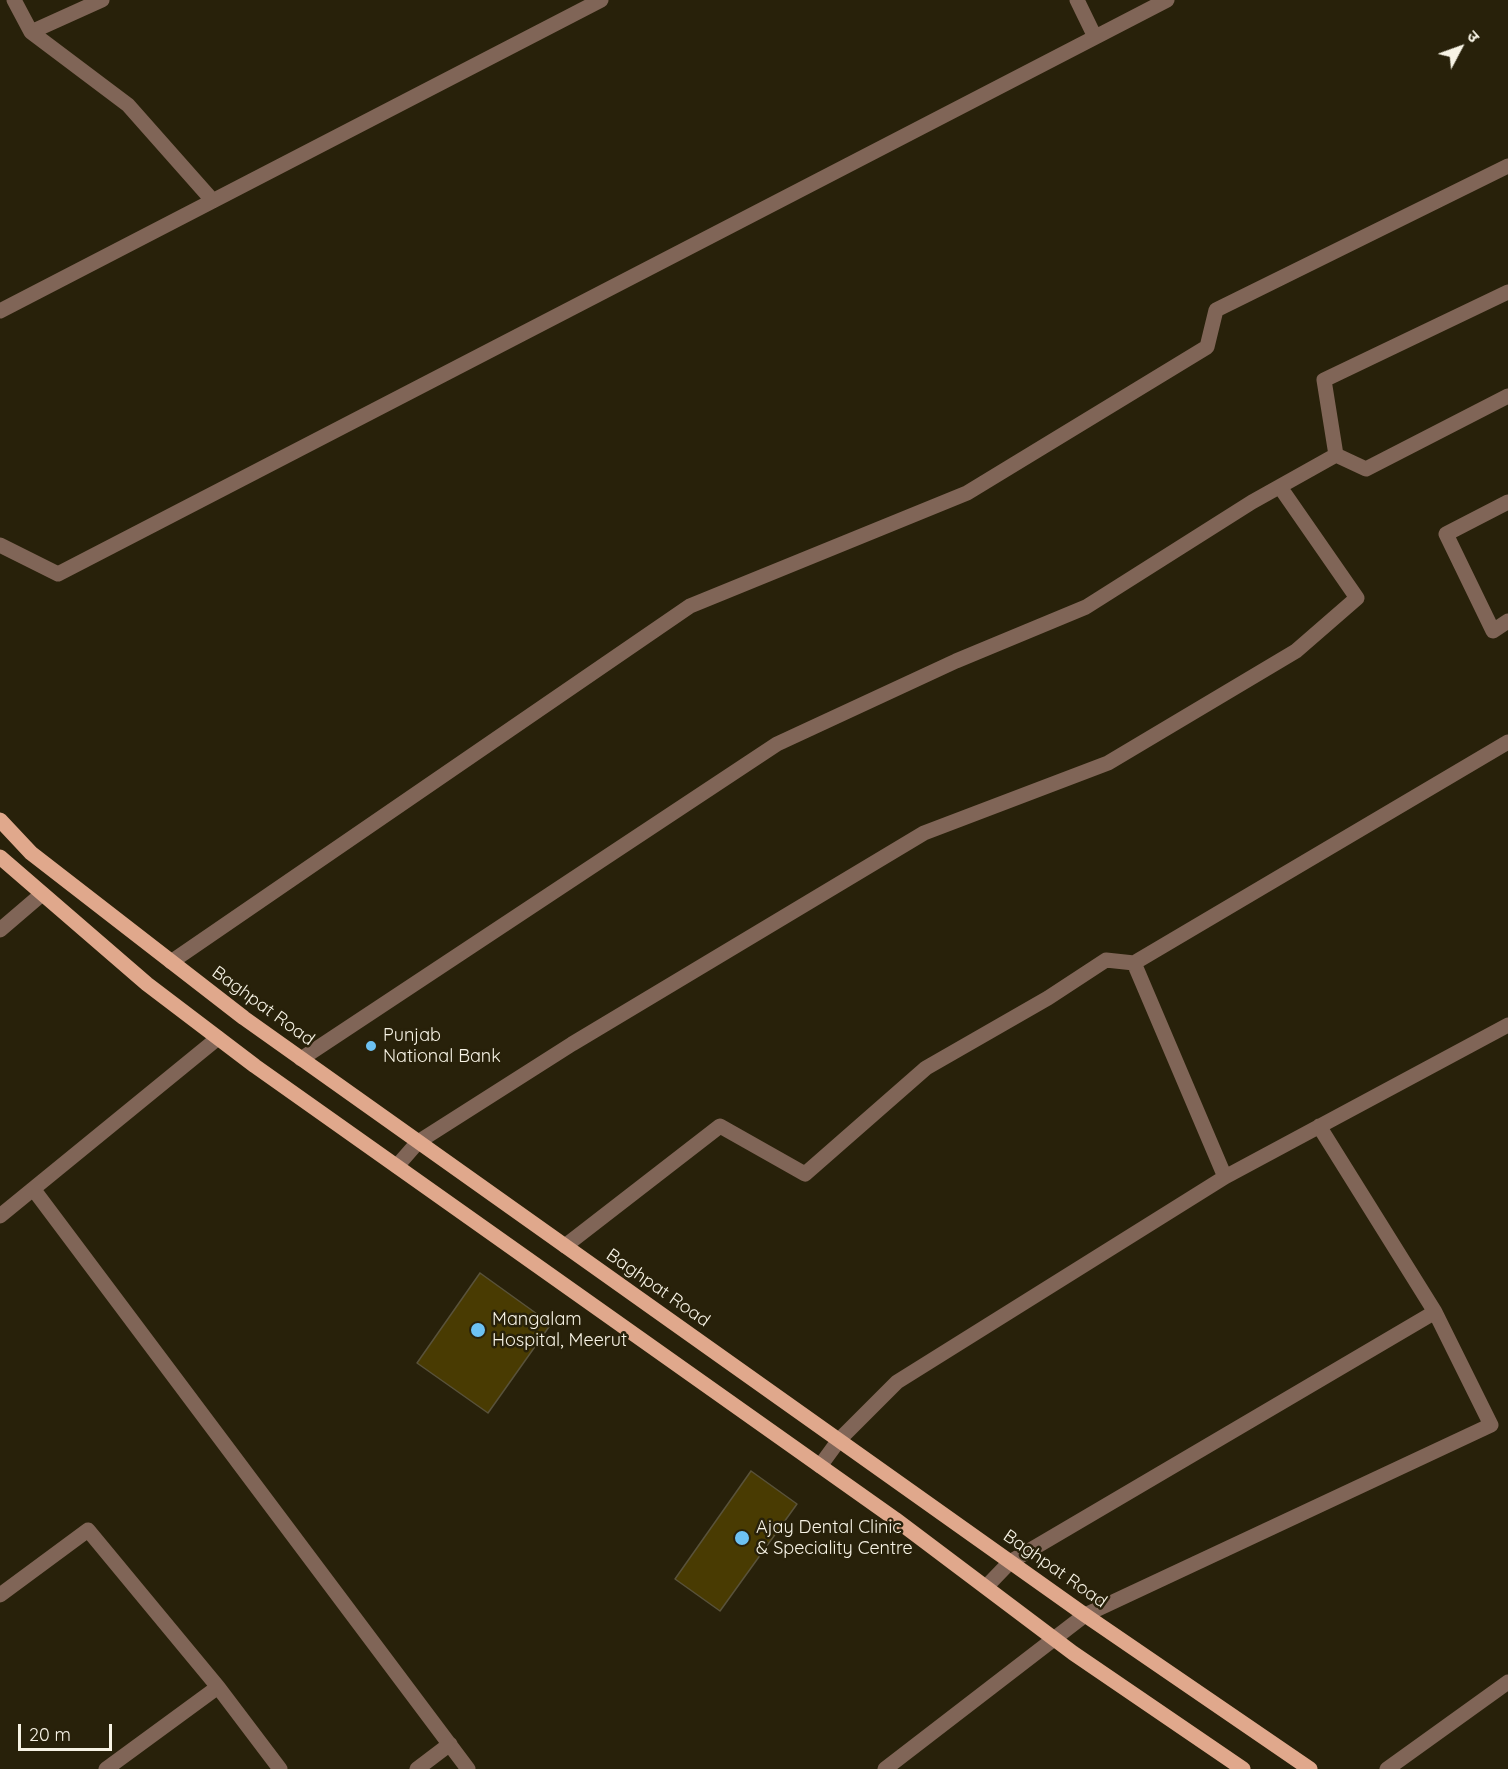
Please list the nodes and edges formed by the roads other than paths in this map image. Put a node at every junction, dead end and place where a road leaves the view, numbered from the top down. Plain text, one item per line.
1 (14, 0) edge
2 (102, 0) edge
3 (601, 0) edge
4 (1077, 0) edge
5 (1167, 0) edge
6 (31, 32) junction
7 (1095, 38) junction
8 (1508, 166) edge
9 (213, 201) junction
10 (1508, 291) edge
11 (0, 311) edge
12 (1508, 396) edge
13 (1336, 455) junction
14 (1280, 487) junction
15 (1508, 501) edge
16 (0, 545) edge
17 (1508, 621) edge
18 (1508, 742) edge
19 (0, 820) edge
20 (0, 857) edge
21 (42, 894) junction
22 (0, 930) edge
23 (171, 962) junction
24 (1134, 963) junction
25 (1508, 1025) edge
26 (218, 1038) junction
27 (302, 1059) junction
28 (1319, 1126) junction
29 (418, 1142) junction
30 (397, 1166) junction
31 (1225, 1177) junction
32 (34, 1190) junction
33 (0, 1216) edge
34 (565, 1246) junction
35 (1435, 1312) junction
36 (839, 1440) junction
37 (820, 1466) junction
38 (1010, 1562) junction
39 (986, 1587) junction
40 (0, 1595) edge
41 (1085, 1615) junction
42 (1055, 1639) junction
43 (1508, 1682) edge
44 (218, 1687) junction
45 (450, 1744) junction
46 (106, 1769) edge
47 (280, 1769) edge
48 (417, 1769) edge
49 (468, 1769) edge
50 (885, 1769) edge
51 (1243, 1769) edge
52 (1310, 1769) edge
53 (1387, 1769) edge

1 - 6 street
2 - 6 street
3 - 9 street
4 - 7 street
5 - 7 street
6 - 9 street
7 - 16 street
8 - 23 street
9 - 11 street
10 - 13 street
12 - 13 street
13 - 14 street
14 - 27 street
14 - 29 street
15 - 17 street
18 - 24 street
19 - 23 main road, Baghpat Road
20 - 21 main road
21 - 22 street
21 - 26 main road
23 - 27 main road, Baghpat Road
24 - 31 street
24 - 34 street
25 - 28 street
26 - 30 main road
26 - 32 street
27 - 29 main road, Baghpat Road
28 - 31 street
28 - 35 street
29 - 30 street
29 - 34 main road, Baghpat Road
30 - 37 main road
31 - 36 street
32 - 33 street
32 - 45 street
34 - 36 main road, Baghpat Road
35 - 38 street
35 - 41 street
36 - 37 street
36 - 38 main road, Baghpat Road
37 - 39 main road
38 - 39 street
38 - 41 main road, Baghpat Road
39 - 42 main road
40 - 44 street
41 - 42 street
41 - 52 main road, Baghpat Road
42 - 50 street
42 - 51 main road
43 - 53 street
44 - 46 street
44 - 47 street
45 - 48 street
45 - 49 street

